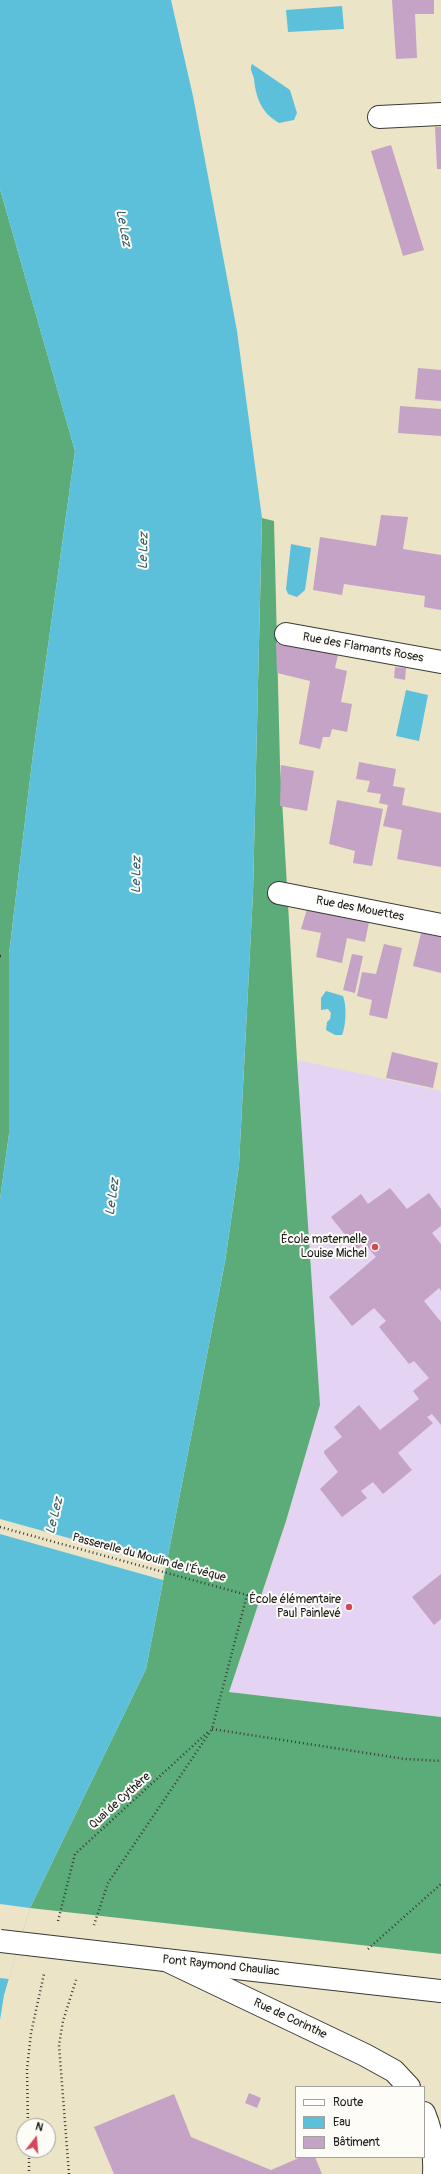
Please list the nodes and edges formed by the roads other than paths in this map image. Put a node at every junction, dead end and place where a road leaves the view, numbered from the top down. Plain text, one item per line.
1 (441, 114) edge
2 (379, 118) dead end
3 (286, 634) dead end
4 (441, 662) edge
5 (279, 893) dead end
6 (441, 925) edge
7 (0, 1941) edge
8 (165, 1960) junction
9 (441, 1991) edge
10 (408, 2086) edge
11 (425, 2115) edge
12 (434, 2174) edge

1 - 2 street
3 - 4 street, Rue des Flamants Roses
5 - 6 street, Rue des Mouettes
7 - 8 street, Pont Raymond Chauliac, bridge
8 - 9 street, Pont Raymond Chauliac
8 - 10 street, Rue de Corinthe
11 - 12 street

